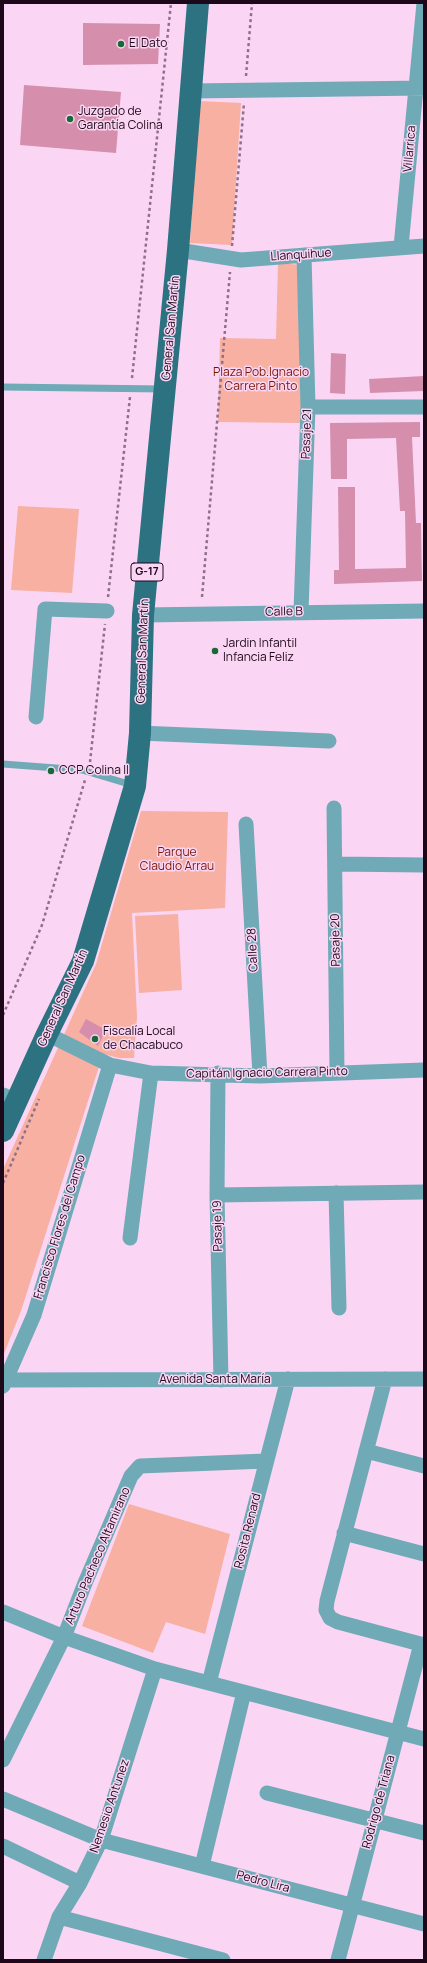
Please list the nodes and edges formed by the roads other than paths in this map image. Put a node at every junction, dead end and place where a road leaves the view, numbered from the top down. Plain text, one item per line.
1 (198, 3) edge
2 (424, 3) edge
3 (420, 89) edge
4 (191, 92) junction
5 (424, 246) edge
6 (401, 248) junction
7 (178, 250) junction
8 (304, 255) junction
9 (3, 387) edge
10 (165, 389) junction
11 (308, 407) junction
12 (424, 407) edge
13 (107, 611) road end
14 (424, 611) edge
15 (301, 612) junction
16 (143, 614) junction
17 (36, 717) dead end
18 (140, 733) junction
19 (329, 741) dead end
20 (3, 764) edge
21 (135, 786) junction
22 (334, 808) dead end
23 (246, 824) dead end
24 (335, 864) junction
25 (424, 865) edge
26 (47, 1034) junction
27 (110, 1065) junction
28 (424, 1070) edge
29 (337, 1072) junction
30 (151, 1073) junction
31 (218, 1073) junction
32 (260, 1076) junction
33 (10, 1098) edge
34 (3, 1131) edge
35 (336, 1192) junction
36 (424, 1192) edge
37 (217, 1195) junction
38 (130, 1238) dead end
39 (339, 1308) dead end
40 (288, 1379) junction
41 (385, 1379) junction
42 (424, 1379) edge
43 (221, 1380) junction
44 (4, 1383) edge
45 (366, 1451) junction
46 (266, 1461) junction
47 (424, 1466) edge
48 (344, 1533) junction
49 (424, 1554) edge
50 (3, 1612) edge
51 (64, 1637) junction
52 (422, 1644) edge
53 (155, 1669) junction
54 (209, 1683) junction
55 (244, 1692) junction
56 (398, 1732) junction
57 (424, 1739) edge
58 (3, 1760) edge
59 (267, 1793) dead end
60 (3, 1799) edge
61 (375, 1820) junction
62 (424, 1833) edge
63 (101, 1840) junction
64 (3, 1846) edge
65 (202, 1866) junction
66 (80, 1883) junction
67 (353, 1905) junction
68 (59, 1918) junction
69 (424, 1924) edge
70 (183, 1955) edge
71 (44, 1960) edge
72 (223, 1960) edge
73 (338, 1960) edge

1 - 4 main road, General San Martín / G-17
2 - 3 street, Villarrica
3 - 4 street
3 - 6 street, Villarrica
4 - 7 main road, General San Martín / G-17
5 - 6 street, Llanquihue
6 - 8 street, Llanquihue
7 - 8 street, Llanquihue
7 - 10 main road, General San Martín / G-17
8 - 11 street, Pasaje 21
9 - 10 lane
10 - 16 main road, General San Martín / G-17
11 - 12 street
11 - 15 street, Pasaje 21
13 - 17 street
14 - 15 street, Calle B
15 - 16 street, Calle B
16 - 18 main road, General San Martín / G-17
18 - 19 street
18 - 21 main road, General San Martín / G-17
20 - 21 lane
21 - 26 main road, General San Martín / G-17
22 - 24 street, Pasaje 20
23 - 32 street, Calle 28
24 - 25 street
24 - 29 street, Pasaje 20
26 - 27 street, Capitán Ignacio Carrera Pinto
26 - 33 main road, General San Martín / G-17
27 - 30 street, Capitán Ignacio Carrera Pinto
27 - 44 street, Francisco Flores del Campo
28 - 29 street, Capitán Ignacio Carrera Pinto
29 - 32 street, Capitán Ignacio Carrera Pinto
30 - 31 street, Capitán Ignacio Carrera Pinto
30 - 38 street
31 - 32 street, Capitán Ignacio Carrera Pinto
31 - 37 street, Pasaje 19
33 - 34 main road, General San Martín / G-17
35 - 36 street
35 - 37 street
35 - 39 street
37 - 43 street, Pasaje 19
40 - 41 street, Avenida Santa María
40 - 43 street, Avenida Santa María
40 - 46 street, Rosita Renard
41 - 42 street, Avenida Santa María
41 - 45 street
43 - 44 street, Avenida Santa María
45 - 47 street
45 - 48 street
46 - 51 street, Arturo Pacheco Altamirano
46 - 54 street, Rosita Renard
48 - 49 street
48 - 52 street
50 - 51 street
51 - 53 street
51 - 58 street, Arturo Pacheco Altamirano
52 - 56 street, Rodrigo de Triana
53 - 54 street
53 - 63 street, Nemesio Antunez
54 - 55 street
55 - 56 street
55 - 65 street
56 - 57 street
56 - 61 street, Rodrigo de Triana
59 - 61 street
60 - 63 street
61 - 62 street
61 - 67 street, Rodrigo de Triana
63 - 65 street, Pedro Lira
63 - 66 street, Nemesio Antunez
64 - 66 street
65 - 67 street, Pedro Lira
66 - 68 street, Nemesio Antunez
67 - 69 street, Pedro Lira
67 - 73 street, Rodrigo de Triana
68 - 70 street
68 - 71 street, Nemesio Antunez
70 - 72 street

